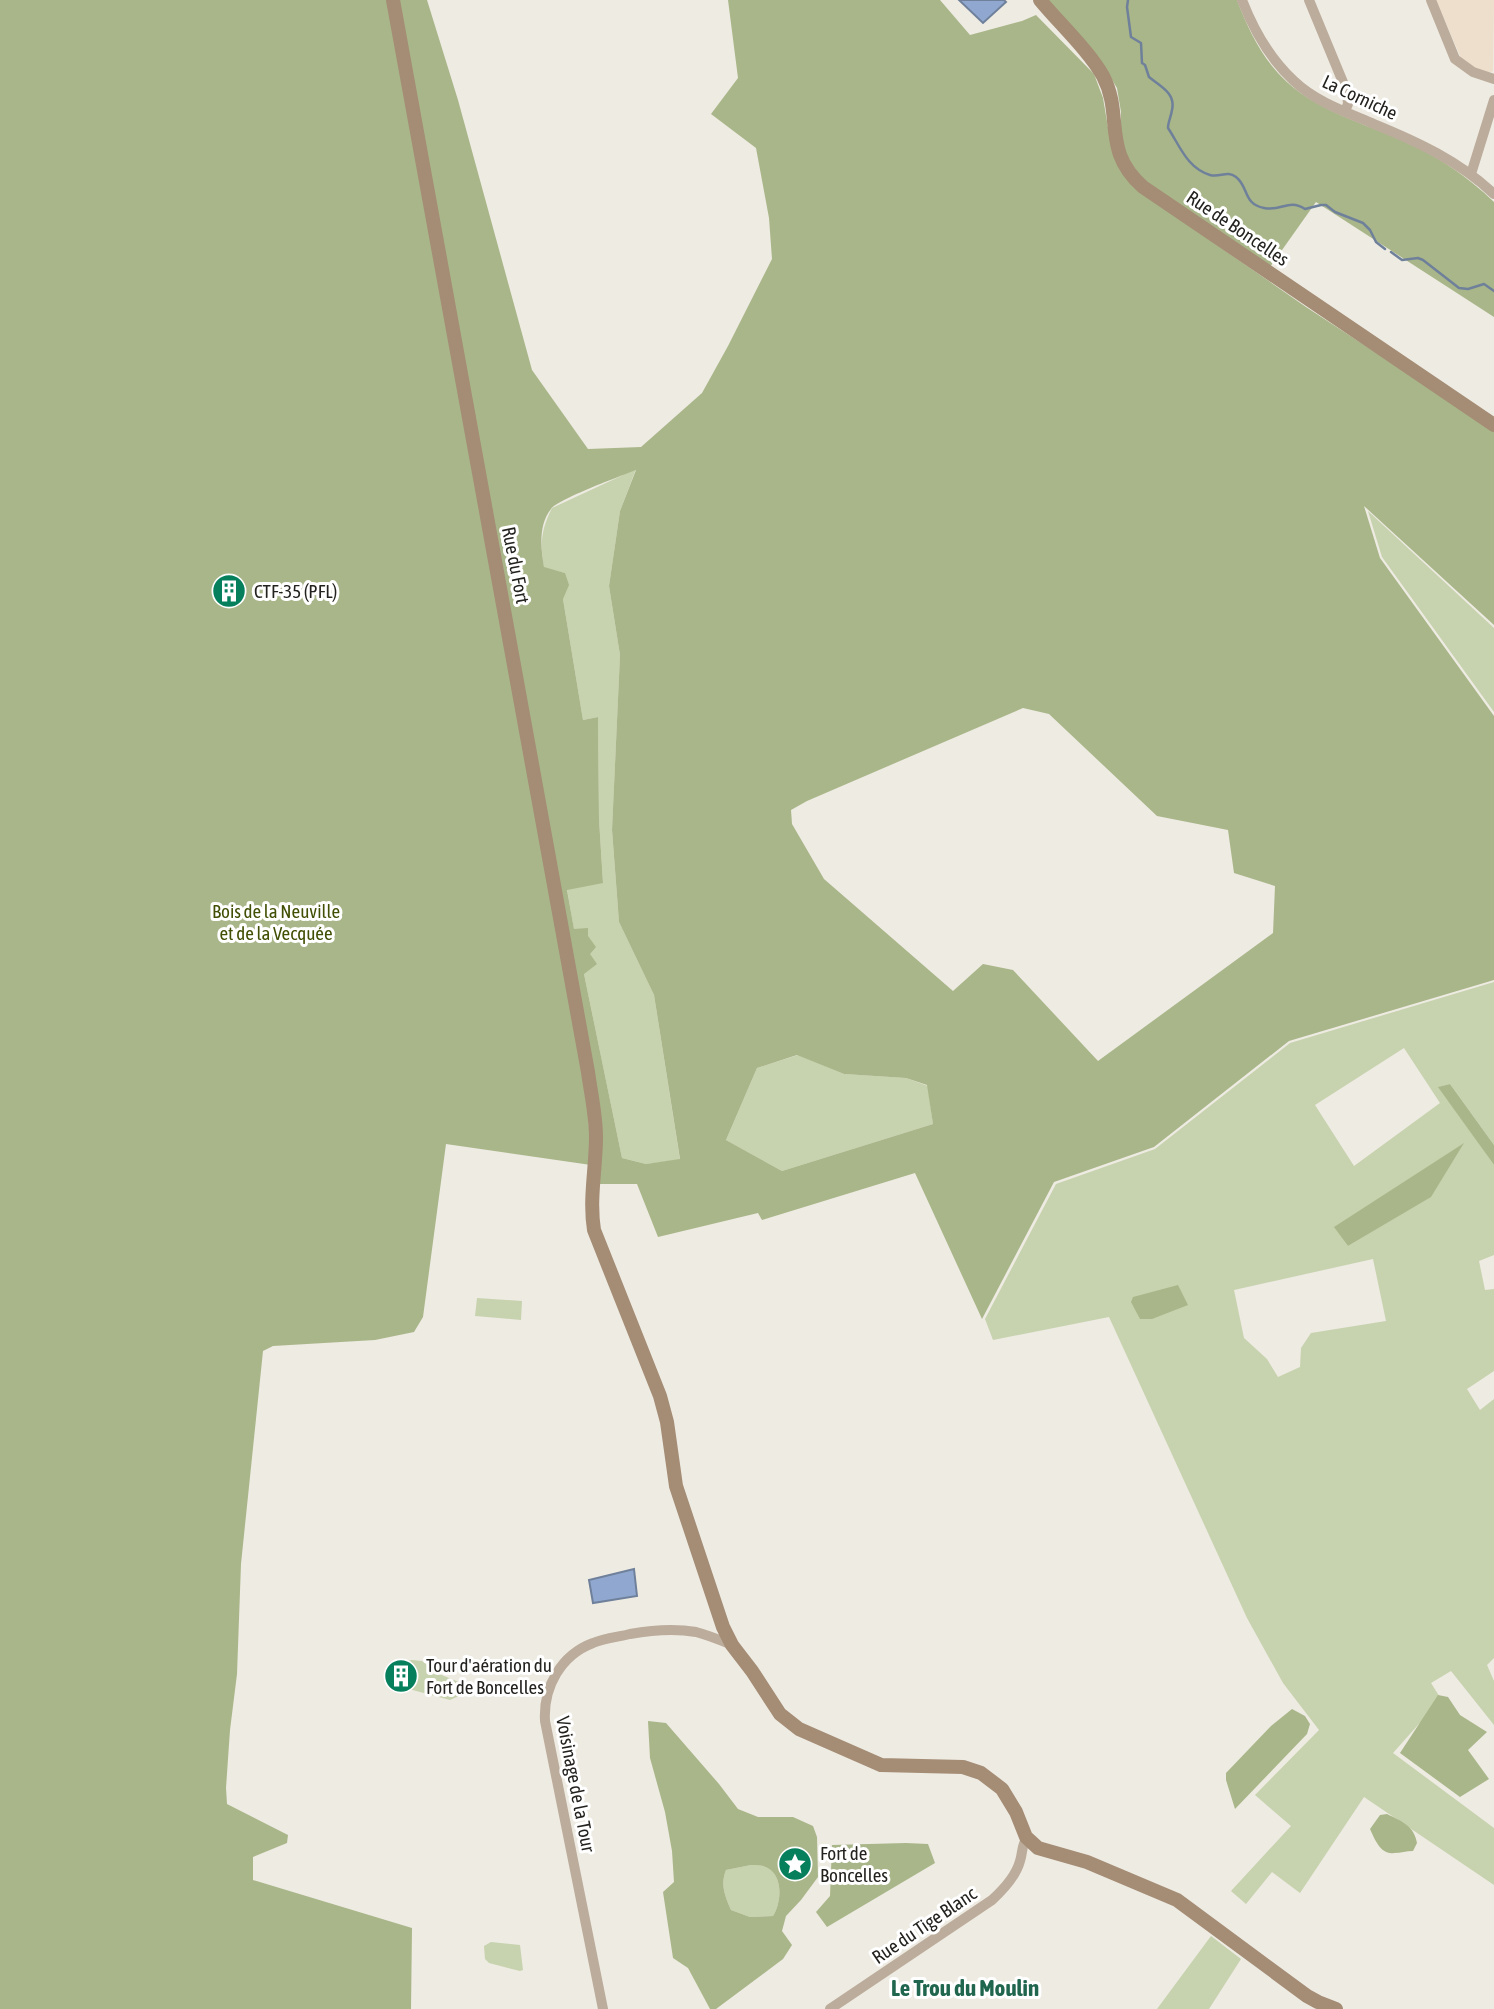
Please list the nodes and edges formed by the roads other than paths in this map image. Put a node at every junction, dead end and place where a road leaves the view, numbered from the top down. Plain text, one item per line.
1 (393, 0) edge
2 (1040, 0) edge
3 (1242, 0) edge
4 (1309, 0) edge
5 (1431, 0) edge
6 (1494, 79) edge
7 (1494, 100) edge
8 (1345, 111) junction
9 (1471, 174) junction
10 (1494, 194) edge
11 (1494, 425) edge
12 (716, 1611) junction
13 (697, 1632) junction
14 (732, 1645) junction
15 (1027, 1838) junction
16 (1041, 1849) junction
17 (1021, 1859) junction
18 (834, 2008) edge
19 (603, 2009) edge
20 (1336, 2009) edge

1 - 12 street, Rue du Fort
2 - 11 street, Rue de Boncelles
3 - 8 street, La Corniche
4 - 8 street
5 - 6 street
7 - 9 street
8 - 9 street, La Corniche
9 - 10 street, La Corniche
12 - 13 street
12 - 14 street, Rue du Fort
13 - 14 street, Voisinage de la Tour
13 - 19 street, Voisinage de la Tour
14 - 15 street, Rue du Fort
15 - 16 street
15 - 17 street, Rue du Tige Blanc
16 - 17 street
16 - 20 street
17 - 18 street, Rue du Tige Blanc

